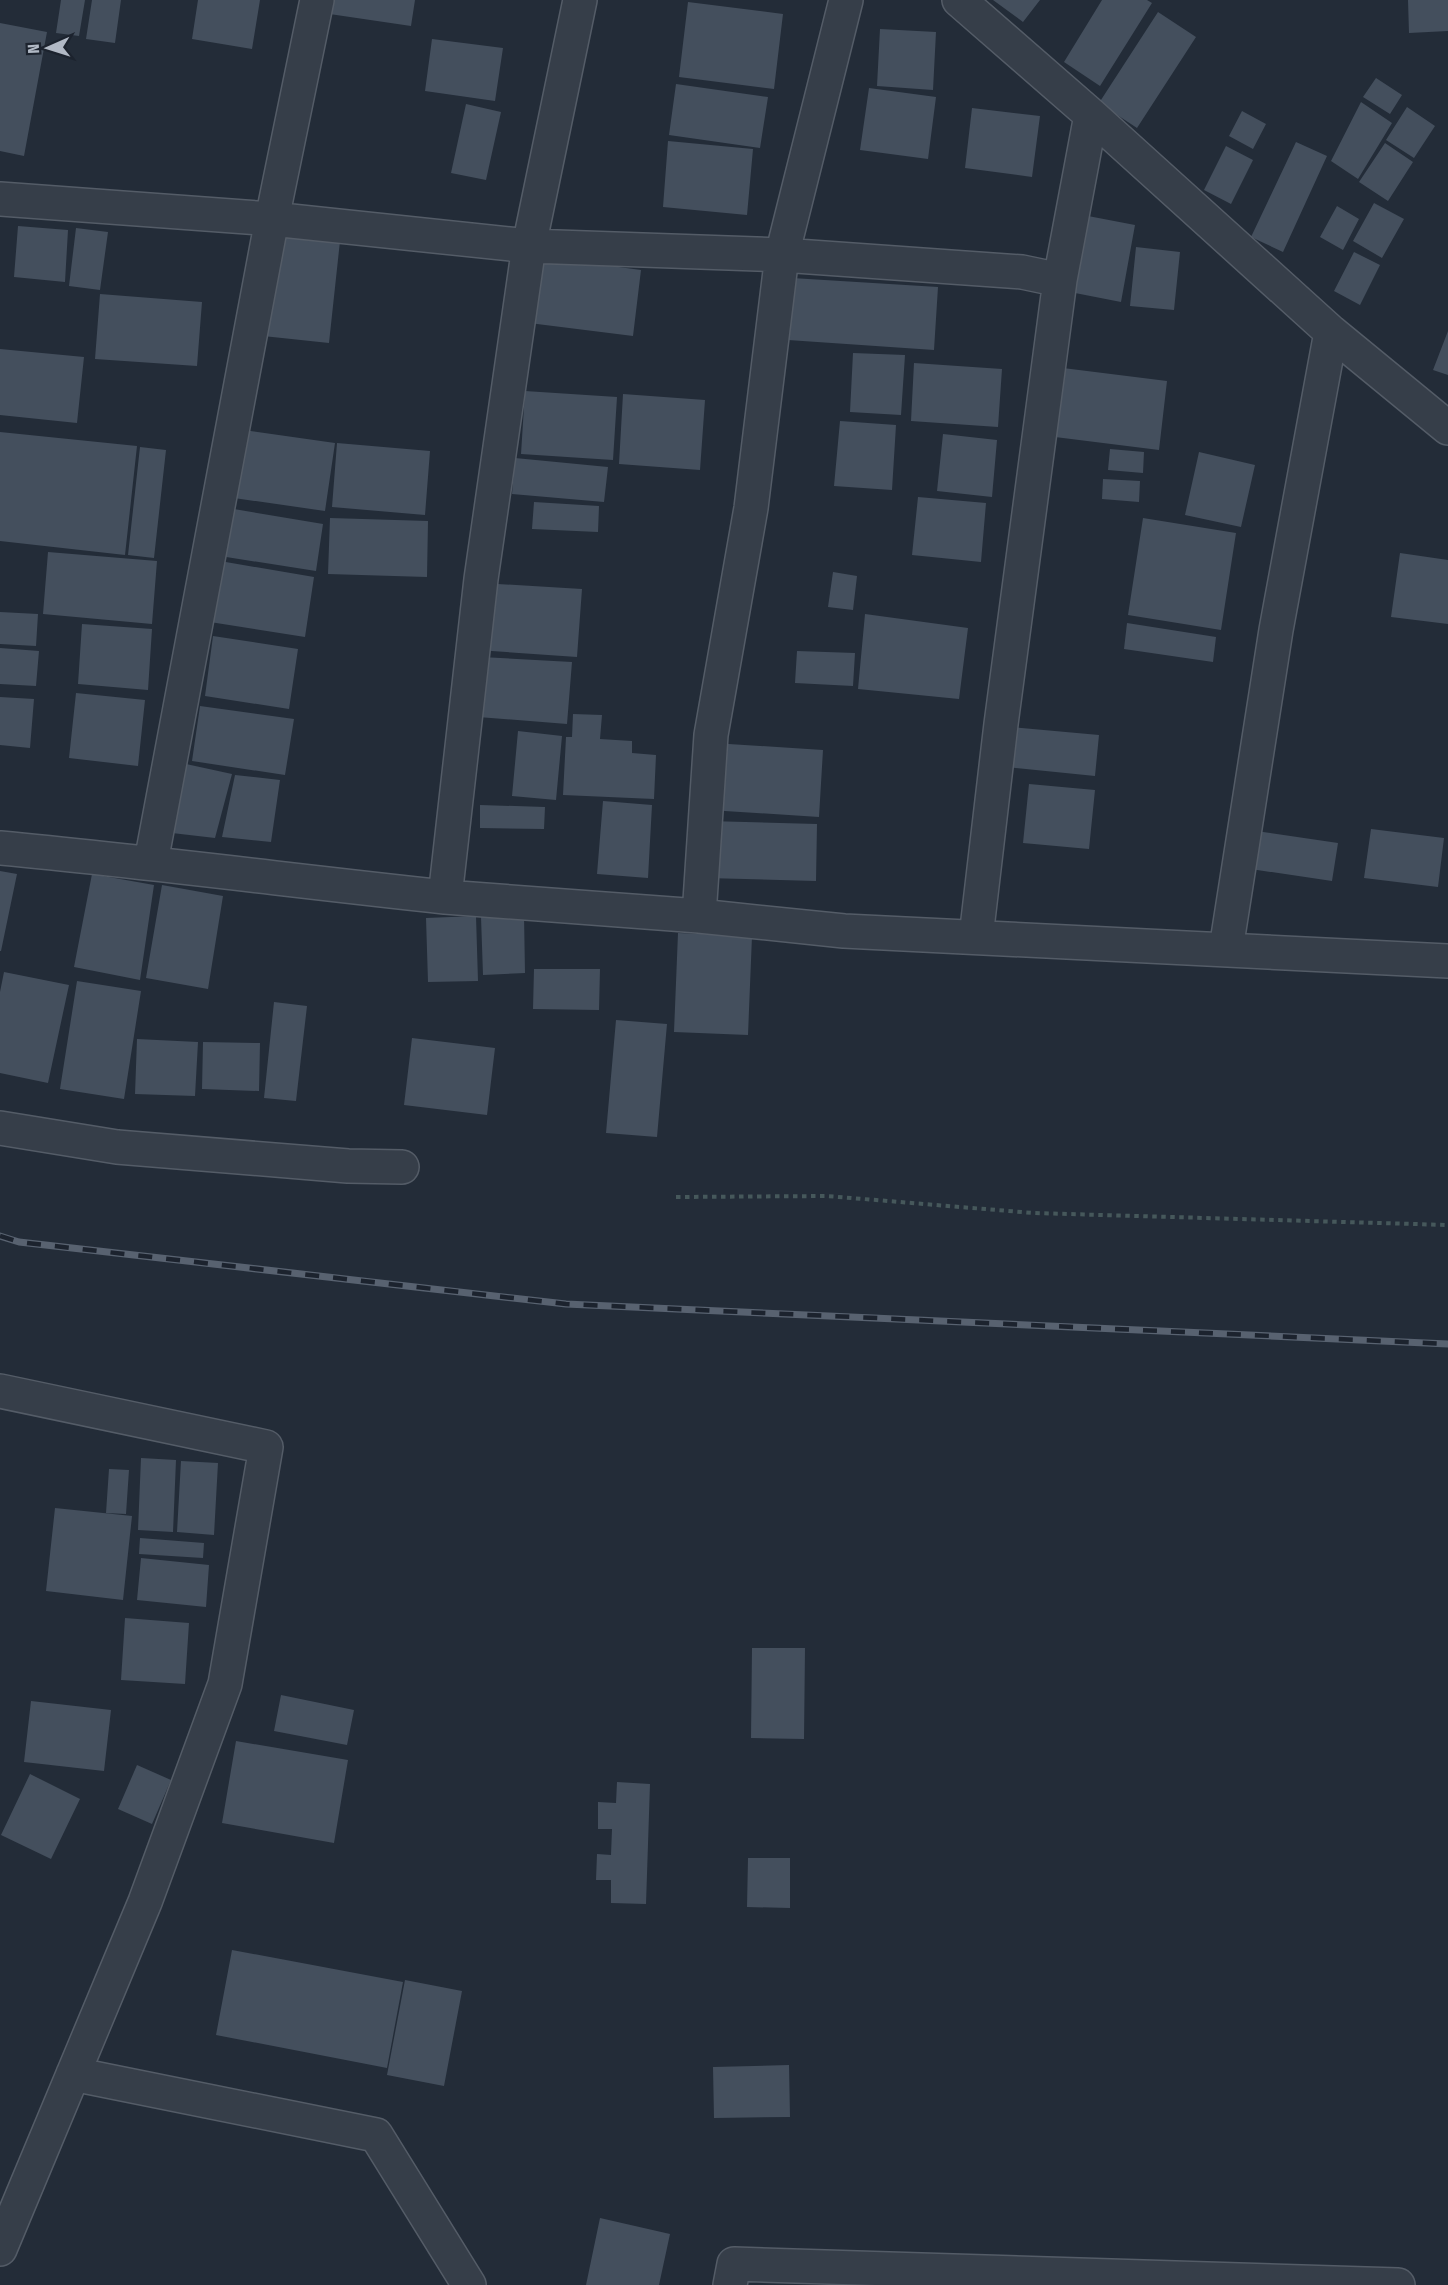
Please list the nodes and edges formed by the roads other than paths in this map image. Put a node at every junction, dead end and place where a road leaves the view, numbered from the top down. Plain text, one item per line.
1 (317, 0) edge
2 (580, 0) edge
3 (846, 0) edge
4 (959, 0) edge
5 (1091, 115) junction
6 (0, 200) edge
7 (272, 219) junction
8 (529, 246) junction
9 (782, 255) junction
10 (1060, 280) junction
11 (1331, 332) junction
12 (1448, 428) edge
13 (0, 848) edge
14 (151, 862) junction
15 (445, 897) junction
16 (699, 916) junction
17 (976, 937) junction
18 (1226, 949) junction
19 (1448, 961) edge
20 (0, 1128) edge
21 (402, 1167) dead end
22 (0, 1391) edge
23 (73, 2074) junction
24 (0, 2249) edge
25 (469, 2285) edge
26 (730, 2285) edge
27 (1398, 2285) edge

1 - 7 street
2 - 8 street
3 - 9 street
4 - 5 street
5 - 10 street
5 - 11 street
6 - 7 street
7 - 8 street
7 - 14 street
8 - 9 street
8 - 15 street
9 - 10 street
9 - 16 street
10 - 17 street
11 - 12 street
11 - 18 street
13 - 14 street
14 - 15 street
15 - 16 street
16 - 17 street
17 - 18 street
18 - 19 street
20 - 21 street
22 - 23 street
23 - 24 street
23 - 25 street
26 - 27 street

